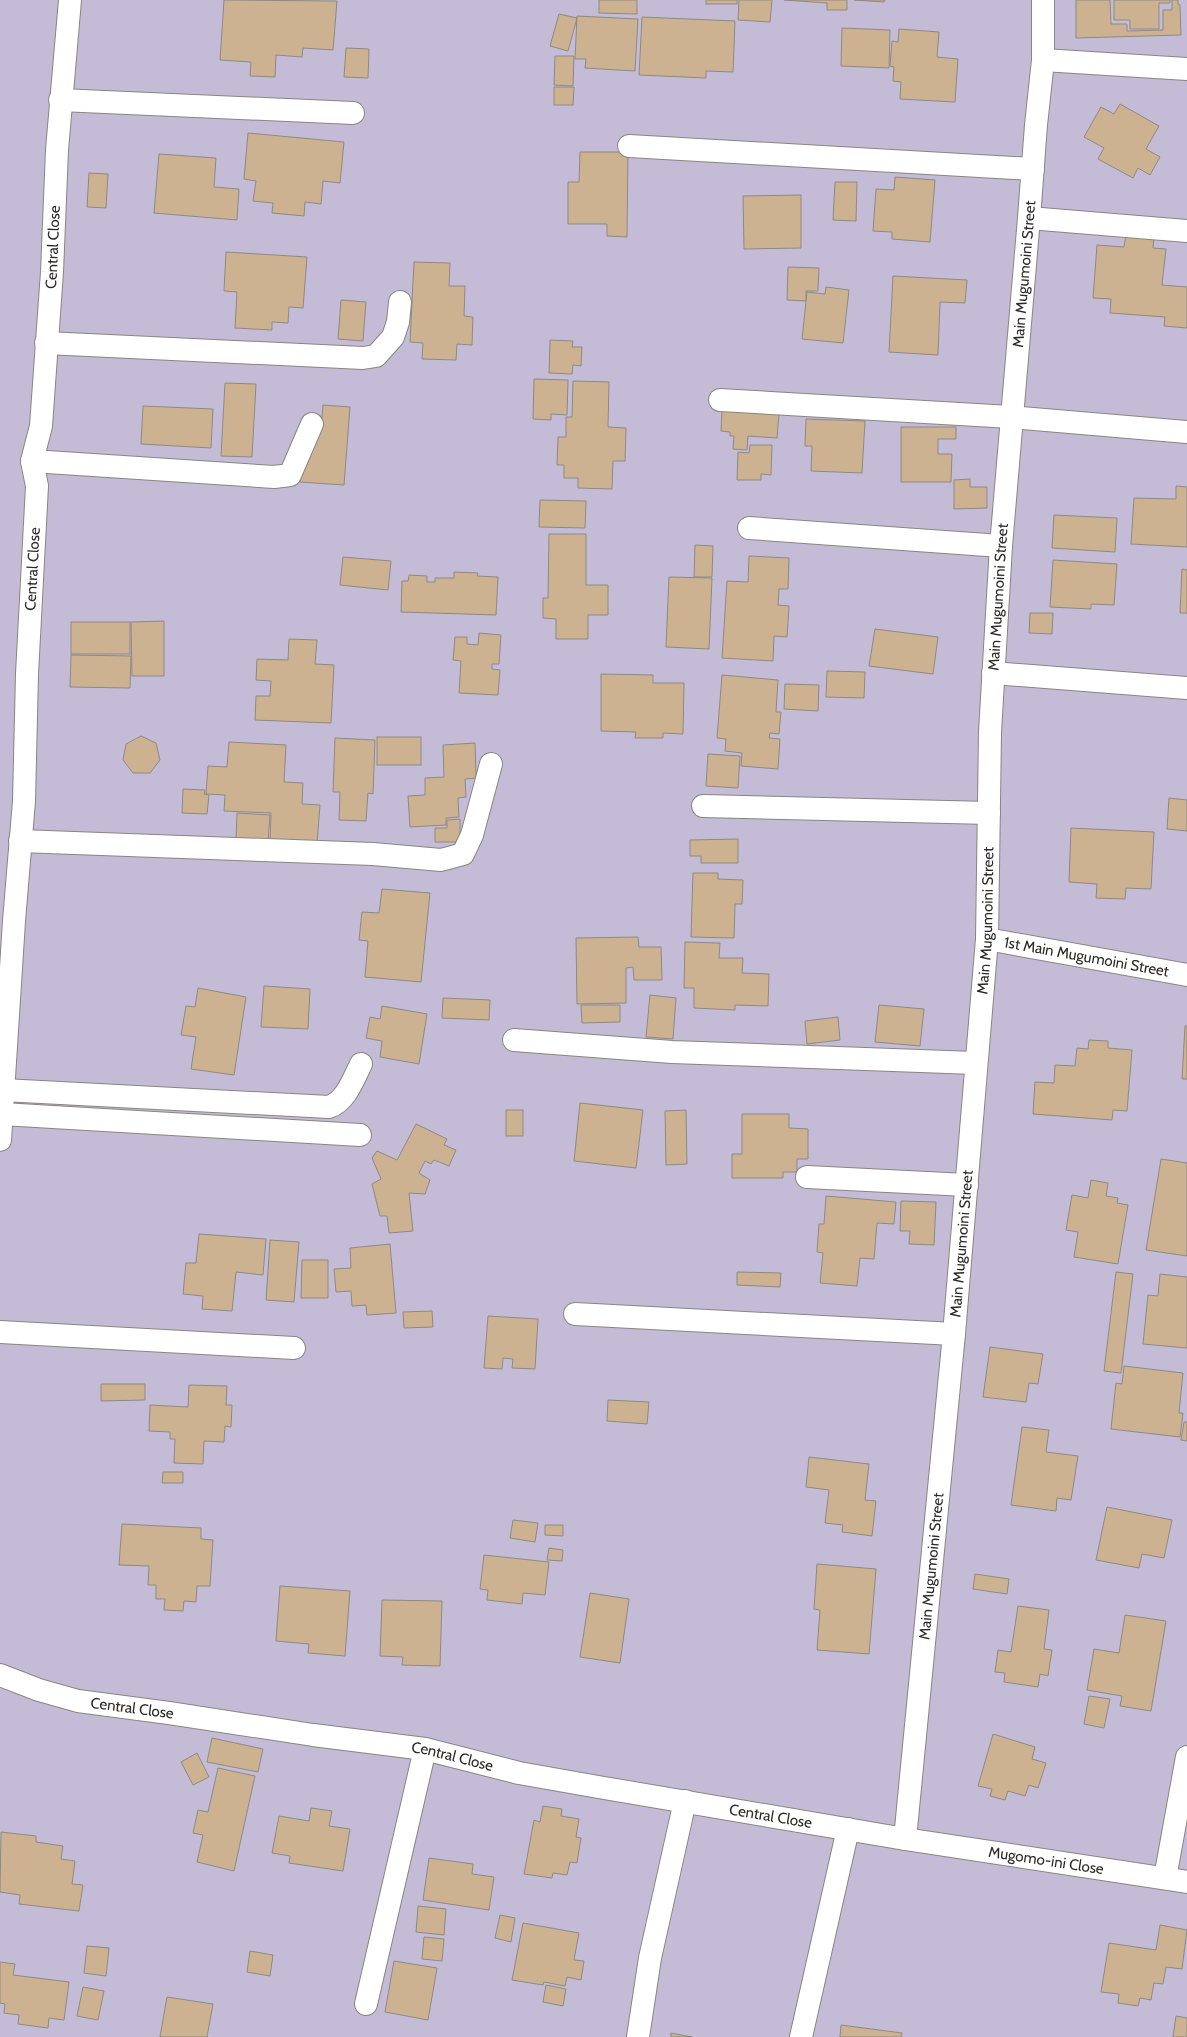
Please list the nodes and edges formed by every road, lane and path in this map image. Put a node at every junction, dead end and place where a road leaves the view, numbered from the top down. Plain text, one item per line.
1 (70, 0) edge
2 (1043, 0) edge
3 (1043, 60) junction
4 (1187, 69) edge
5 (60, 100) junction
6 (353, 113) dead end
7 (629, 146) dead end
8 (1033, 169) junction
9 (1030, 218) junction
10 (1187, 231) edge
11 (400, 302) dead end
12 (46, 343) junction
13 (720, 400) dead end
14 (1012, 417) junction
15 (312, 424) dead end
16 (1187, 432) edge
17 (32, 461) junction
18 (749, 528) dead end
19 (1001, 546) junction
20 (993, 673) junction
21 (1187, 688) edge
22 (491, 764) dead end
23 (703, 806) dead end
24 (989, 813) junction
25 (20, 841) junction
26 (986, 939) junction
27 (6, 945) edge
28 (1187, 975) edge
29 (514, 1040) dead end
30 (975, 1063) junction
31 (361, 1064) dead end
32 (4, 1090) junction
33 (2, 1114) junction
34 (360, 1135) dead end
35 (0, 1140) edge
36 (807, 1177) dead end
37 (967, 1185) junction
38 (575, 1314) dead end
39 (0, 1332) edge
40 (954, 1334) junction
41 (294, 1348) dead end
42 (0, 1675) edge
43 (425, 1750) junction
44 (1187, 1757) edge
45 (685, 1801) junction
46 (848, 1829) junction
47 (905, 1839) junction
48 (1165, 1878) junction
49 (1187, 1882) edge
50 (366, 2004) dead end
51 (638, 2037) edge
52 (801, 2037) edge

1 - 5 street, Central Close
2 - 3 street, Main Mugumoini Street
3 - 4 street
3 - 8 street, Main Mugumoini Street
5 - 6 street
5 - 12 street, Central Close
7 - 8 street
8 - 9 street, Main Mugumoini Street
9 - 10 street
9 - 14 street, Main Mugumoini Street
11 - 12 street
12 - 17 street, Central Close
13 - 14 street
14 - 16 street
14 - 19 street, Main Mugumoini Street
15 - 17 street
17 - 25 street, Central Close
18 - 19 street
19 - 20 street, Main Mugumoini Street
20 - 21 street
20 - 24 street, Main Mugumoini Street
22 - 25 street
23 - 24 street
24 - 26 street, Main Mugumoini Street
25 - 27 street, Central Close
26 - 28 street, 1st Main Mugumoini Street
26 - 30 street, Main Mugumoini Street
27 - 32 street, Central Close
29 - 30 street
30 - 37 street, Main Mugumoini Street
31 - 32 street
32 - 33 street, Central Close
33 - 34 street
33 - 35 street, Central Close
36 - 37 street
37 - 40 street, Main Mugumoini Street
38 - 40 street
39 - 41 street
40 - 47 street, Main Mugumoini Street
42 - 43 street, Central Close
43 - 45 street, Central Close
43 - 50 street
44 - 48 street
45 - 46 street, Central Close
45 - 51 street
46 - 47 street, Central Close
46 - 52 street
47 - 48 street, Mugomo-ini Close
48 - 49 street, Mugomo-ini Close

